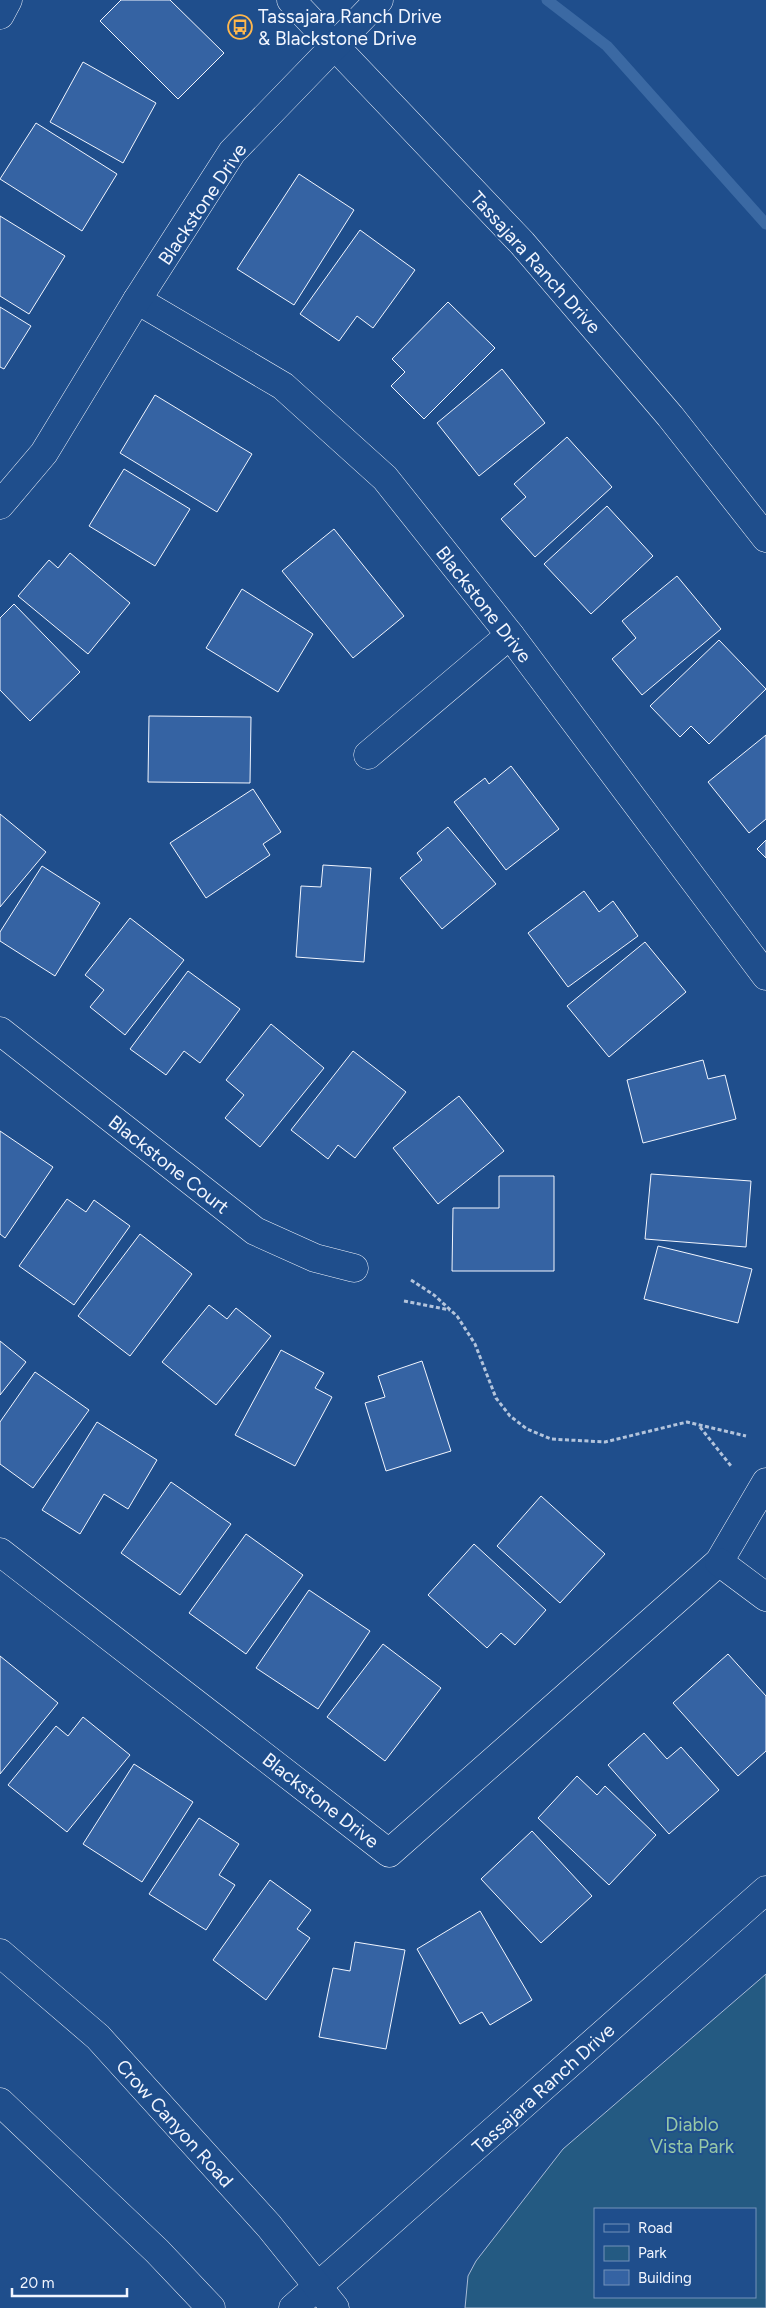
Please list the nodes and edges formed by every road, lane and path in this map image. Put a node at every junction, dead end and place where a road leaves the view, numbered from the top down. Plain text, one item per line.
1 (8, 0) edge
2 (291, 0) edge
3 (379, 0) edge
4 (0, 15) edge
5 (334, 47) junction
6 (137, 300) junction
7 (0, 506) edge
8 (766, 538) edge
9 (510, 635) junction
10 (368, 755) dead end
11 (766, 976) edge
12 (0, 1031) edge
13 (354, 1268) dead end
14 (411, 1280) dead end
15 (404, 1301) dead end
16 (450, 1310) junction
17 (700, 1426) junction
18 (746, 1436) dead end
19 (731, 1466) dead end
20 (766, 1482) edge
21 (0, 1552) edge
22 (719, 1562) junction
23 (766, 1597) edge
24 (766, 1890) edge
25 (0, 1953) edge
26 (0, 2102) edge
27 (320, 2286) junction
28 (211, 2308) edge
29 (293, 2308) edge
30 (335, 2308) edge

1 - 4 street
2 - 5 street, Tassajara Ranch Drive
3 - 5 street, Blackstone Drive
5 - 6 street, Blackstone Drive
5 - 8 street, Tassajara Ranch Drive
6 - 7 street, Blackstone Drive
6 - 9 street, Blackstone Drive
9 - 10 street
9 - 11 street, Blackstone Drive
12 - 13 street, Blackstone Court
14 - 16 path
15 - 16 path
16 - 17 path
17 - 18 path
17 - 19 path
20 - 22 street, Blackstone Drive
21 - 22 street, Blackstone Drive
22 - 23 street
24 - 27 street, Tassajara Ranch Drive
25 - 27 street, Crow Canyon Road
26 - 28 street
27 - 29 street, Tassajara Ranch Drive
27 - 30 street, Crow Canyon Road

